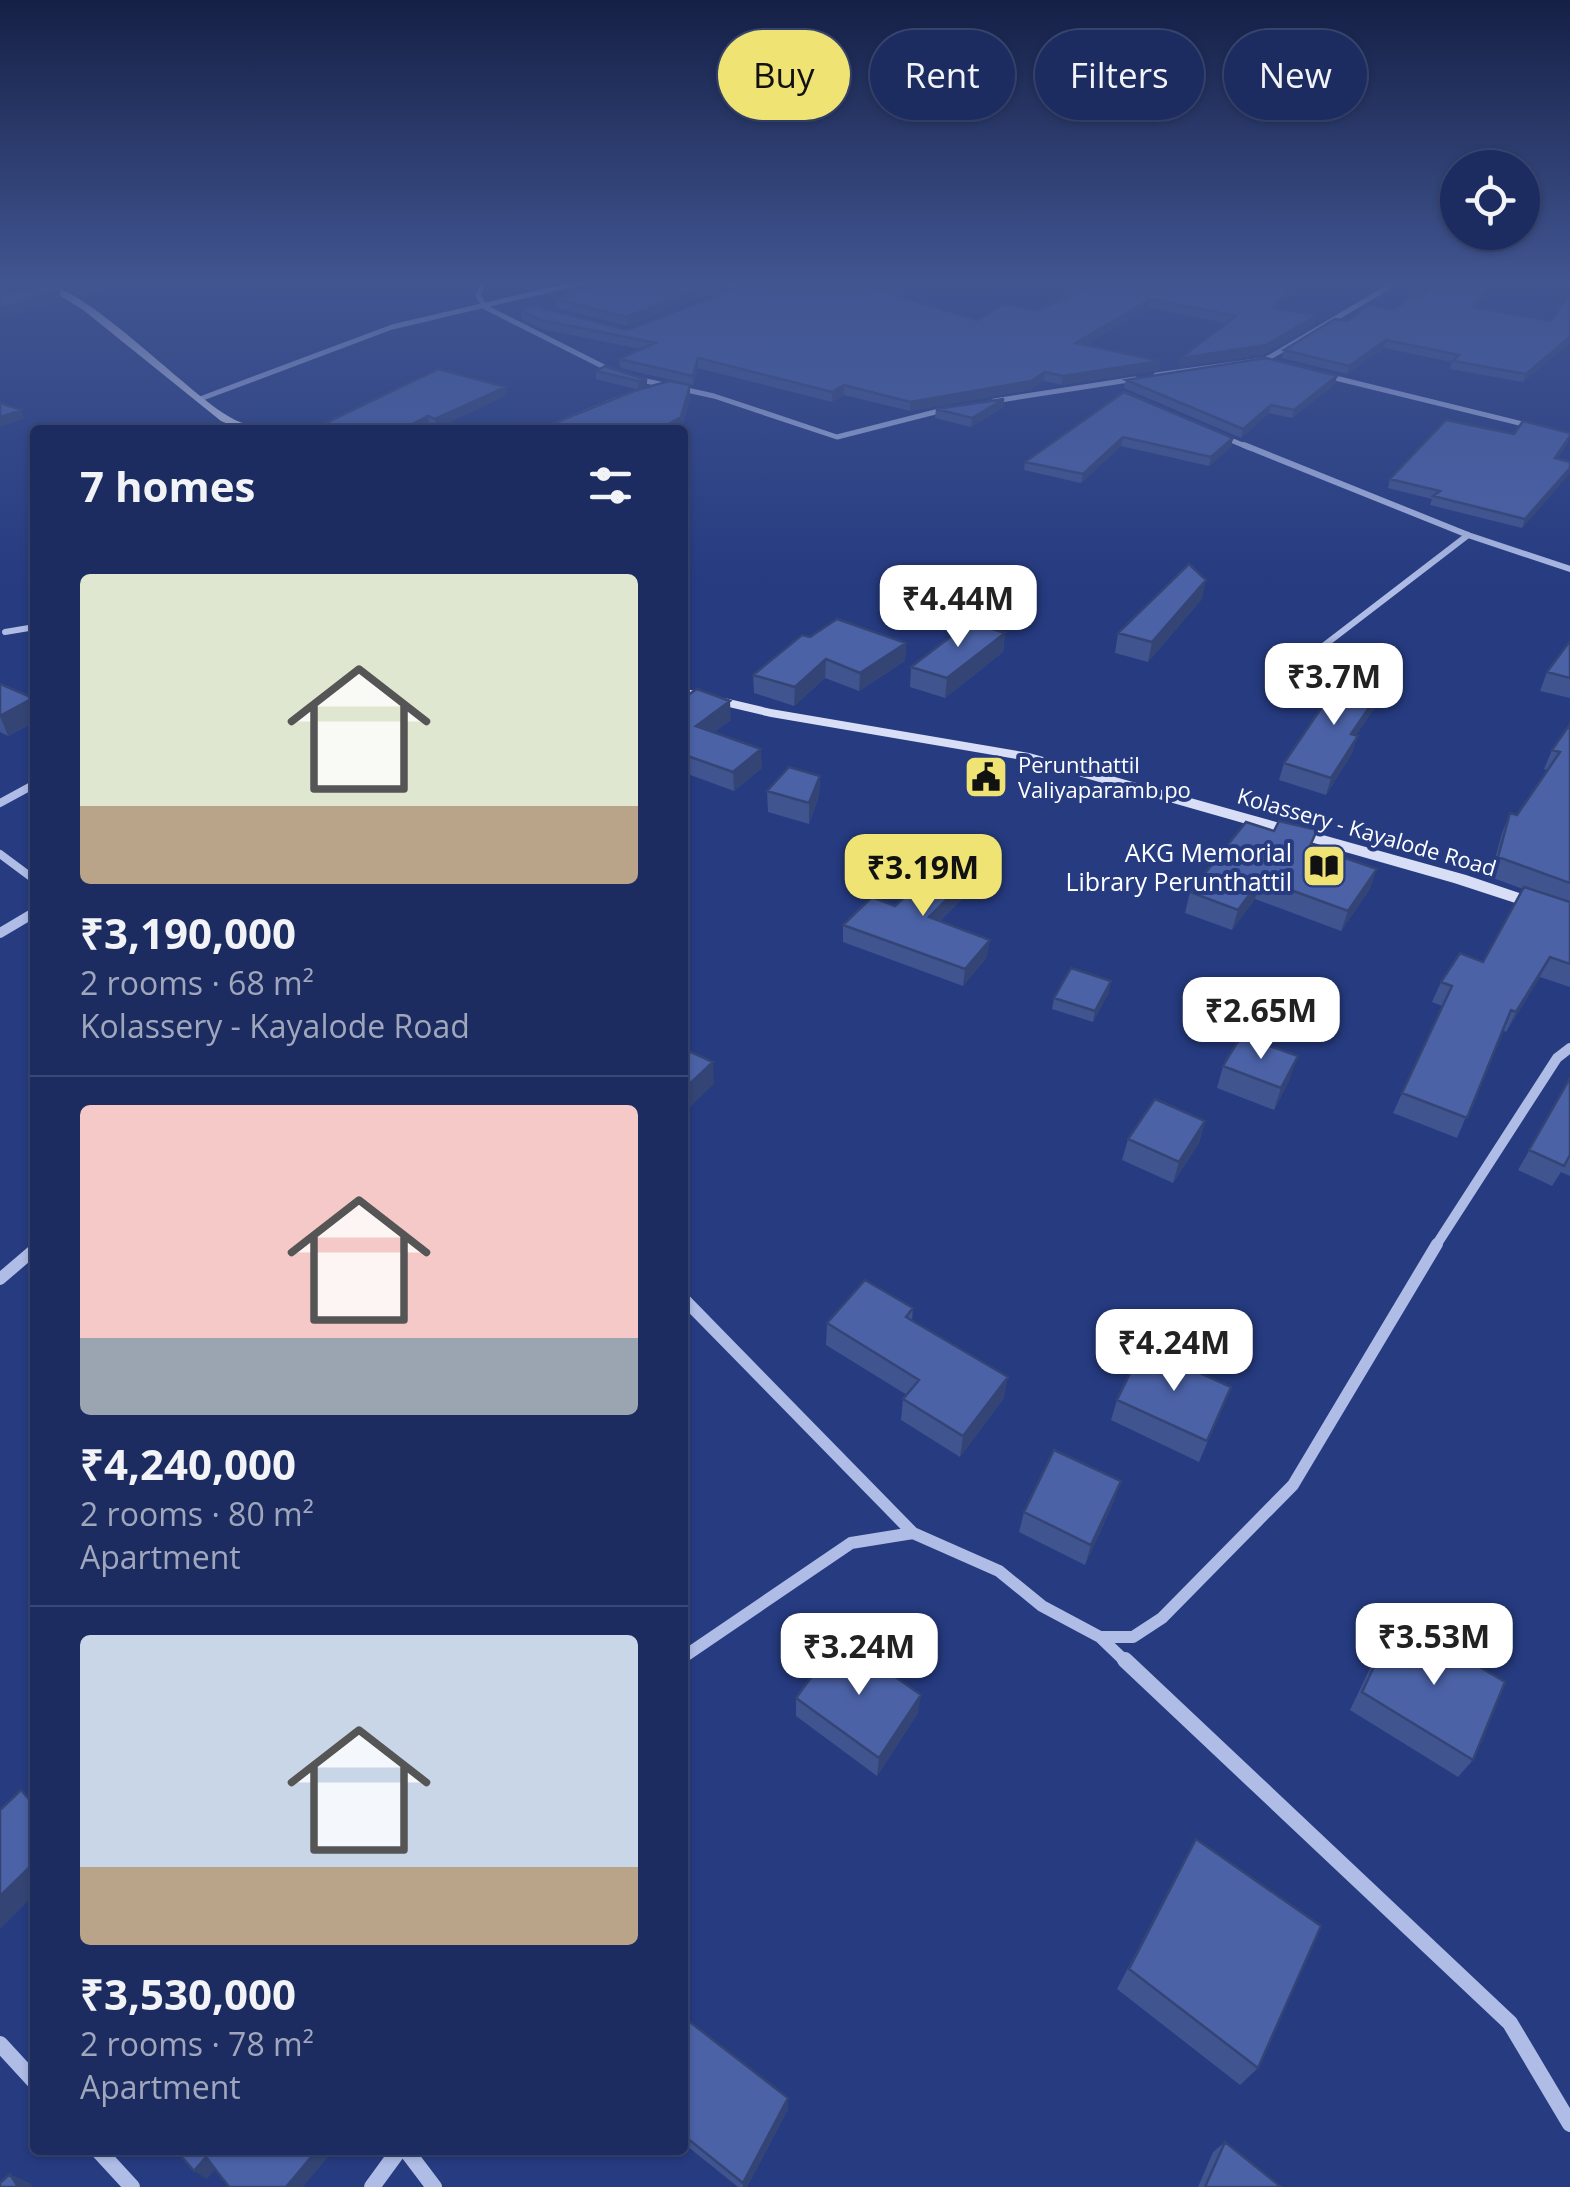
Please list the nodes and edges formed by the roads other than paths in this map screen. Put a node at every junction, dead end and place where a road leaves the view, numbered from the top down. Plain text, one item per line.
1 (181, 384) edge
2 (240, 384) edge
3 (655, 384) edge
4 (1101, 384) joint
5 (1362, 384) edge
6 (654, 391) edge
7 (683, 391) junction
8 (1118, 393) edge
9 (200, 399) junction
10 (617, 400) edge
11 (975, 404) edge
12 (956, 408) edge
13 (565, 422) edge
14 (239, 425) edge
15 (1551, 431) edge
16 (1216, 434) edge
17 (1468, 535) junction
18 (1570, 569) edge
19 (30, 627) edge
20 (5, 632) dead end
21 (1322, 647) dead end
22 (688, 693) edge
23 (30, 787) edge
24 (0, 803) edge
25 (0, 854) edge
26 (30, 876) edge
27 (30, 915) edge
28 (1570, 916) edge
29 (0, 933) edge
30 (1570, 1048) edge
31 (30, 1253) edge
32 (0, 1279) edge
33 (688, 1302) edge
34 (913, 1534) junction
35 (1100, 1637) junction
36 (688, 1654) edge
37 (0, 2044) edge
38 (30, 2077) edge
39 (1570, 2124) edge
40 (103, 2155) edge
41 (398, 2155) edge
42 (406, 2155) edge
43 (132, 2187) edge
44 (372, 2187) edge
45 (434, 2187) edge

1 - 9 main road
2 - 9 street
3 - 7 street
4 - 8 street
4 - 11 street
5 - 15 street
6 - 7 street
7 - 12 street
9 - 14 main road
10 - 13 street
16 - 17 street
17 - 18 street
17 - 21 street
19 - 20 street
22 - 28 main road, Kolassery - Kayalode Road
23 - 24 street
25 - 26 street
27 - 29 street
30 - 35 street
31 - 32 street
33 - 34 street
34 - 35 street
34 - 36 street
35 - 39 street
37 - 38 street
40 - 43 street
41 - 44 street
42 - 45 street

